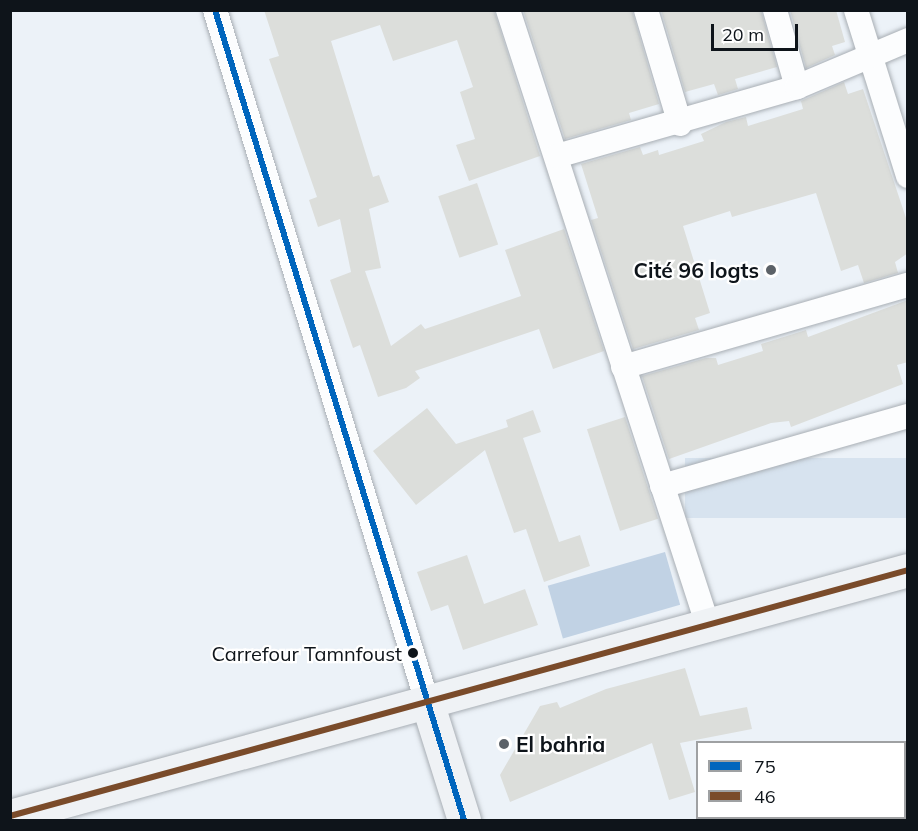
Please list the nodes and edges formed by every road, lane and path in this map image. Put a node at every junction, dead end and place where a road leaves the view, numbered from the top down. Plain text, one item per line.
1 (215, 10) edge
2 (508, 10) edge
3 (646, 10) edge
4 (775, 10) edge
5 (856, 10) edge
6 (908, 40) edge
7 (870, 56) junction
8 (797, 87) junction
9 (680, 124) junction
10 (556, 156) junction
11 (908, 176) edge
12 (908, 285) edge
13 (623, 367) junction
14 (908, 416) edge
15 (662, 486) junction
16 (908, 570) edge
17 (708, 626) junction
18 (428, 705) junction
19 (10, 816) edge
20 (464, 820) edge

1 - 18 street
2 - 10 street
3 - 9 street
4 - 8 street
5 - 7 street
6 - 7 street
7 - 8 street
7 - 11 street
8 - 9 street
9 - 10 street
10 - 13 street
12 - 13 street
13 - 15 street
14 - 15 street
15 - 17 street
16 - 17 main road
17 - 18 main road
18 - 19 main road
18 - 20 main road

